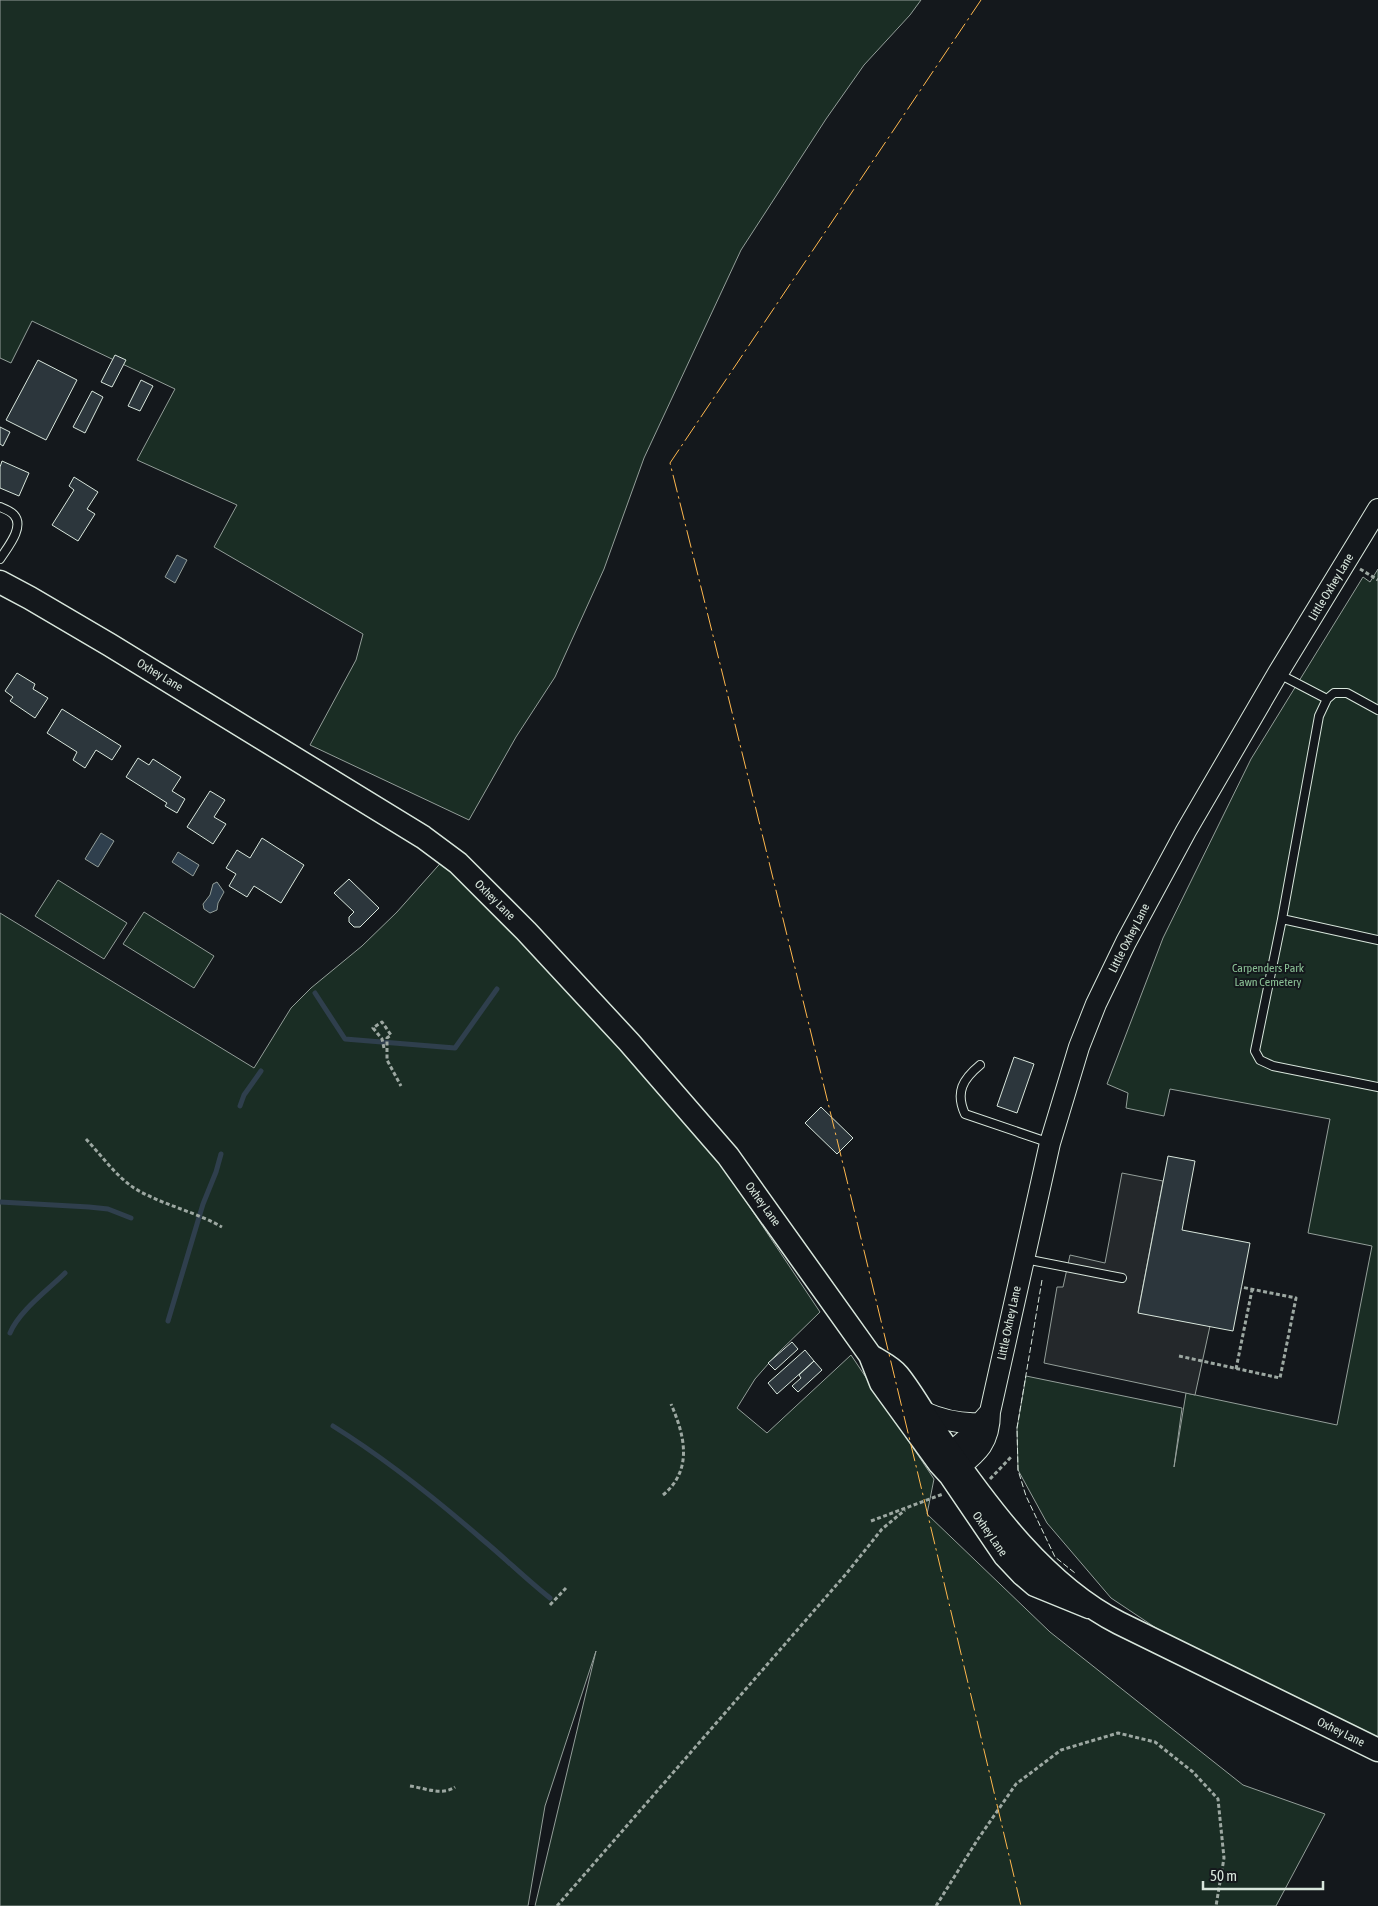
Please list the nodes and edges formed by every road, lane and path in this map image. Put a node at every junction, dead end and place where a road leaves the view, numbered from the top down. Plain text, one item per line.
1 (0, 507) edge
2 (1378, 509) edge
3 (0, 559) edge
4 (1359, 569) dead end
5 (1378, 580) edge
6 (0, 582) edge
7 (1278, 673) junction
8 (1327, 700) junction
9 (1378, 710) edge
10 (1282, 919) junction
11 (1378, 940) edge
12 (384, 1048) dead end
13 (980, 1064) dead end
14 (401, 1086) dead end
15 (1378, 1087) edge
16 (86, 1139) dead end
17 (1050, 1143) junction
18 (222, 1227) dead end
19 (1023, 1258) junction
20 (1122, 1278) dead end
21 (1241, 1287) dead end
22 (1252, 1290) junction
23 (870, 1355) junction
24 (1179, 1356) dead end
25 (1236, 1368) junction
26 (671, 1404) dead end
27 (924, 1412) junction
28 (984, 1418) junction
29 (1012, 1456) dead end
30 (950, 1470) junction
31 (989, 1479) dead end
32 (663, 1495) dead end
33 (905, 1510) junction
34 (871, 1521) dead end
35 (566, 1588) dead end
36 (550, 1605) dead end
37 (1378, 1750) edge
38 (410, 1786) dead end
39 (455, 1787) dead end
40 (557, 1906) edge
41 (936, 1906) edge
42 (1216, 1906) edge

1 - 3 lane
2 - 7 main road, Little Oxhey Lane
4 - 5 path
6 - 23 main road, Oxhey Lane
7 - 8 lane
7 - 17 main road, Little Oxhey Lane
8 - 9 lane
8 - 10 lane
10 - 11 lane
10 - 15 lane
12 - 14 path
13 - 17 lane
16 - 18 path
17 - 19 main road, Little Oxhey Lane
19 - 20 lane
19 - 28 main road, Little Oxhey Lane
21 - 22 path
22 - 25 path
22 - 25 path
23 - 27 main road, Oxhey Lane
23 - 30 main road, Oxhey Lane
24 - 25 path
26 - 32 path
27 - 28 main road
27 - 30 main road, Oxhey Lane
28 - 30 main road, Little Oxhey Lane
29 - 31 path
30 - 33 path
30 - 37 main road, Oxhey Lane
33 - 34 path
33 - 40 path
35 - 36 path
38 - 39 path
41 - 42 path

